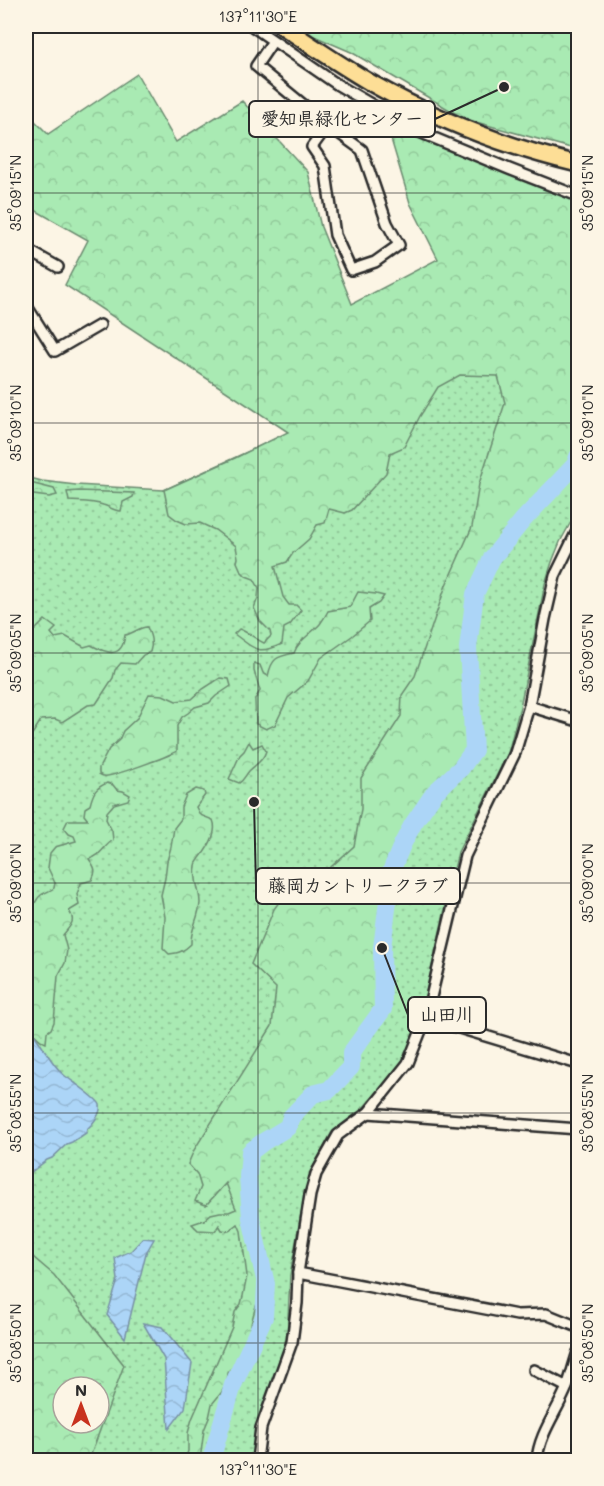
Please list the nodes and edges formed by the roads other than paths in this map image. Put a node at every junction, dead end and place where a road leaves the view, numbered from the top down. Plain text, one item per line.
1 (252, 26) edge
2 (282, 26) edge
3 (273, 40) junction
4 (328, 125) junction
5 (579, 164) edge
6 (579, 195) edge
7 (26, 249) edge
8 (58, 267) dead end
9 (26, 305) edge
10 (100, 325) dead end
11 (579, 529) edge
12 (529, 706) junction
13 (579, 721) edge
14 (426, 1018) junction
15 (579, 1064) edge
16 (368, 1113) junction
17 (579, 1129) edge
18 (298, 1273) junction
19 (579, 1327) edge
20 (579, 1352) edge
21 (534, 1370) dead end
22 (567, 1387) junction
23 (257, 1461) edge
24 (537, 1461) edge

1 - 3 street
2 - 5 main road
3 - 4 street
3 - 6 street
4 - 4 street
7 - 8 street
9 - 10 street
11 - 12 street
12 - 13 street
12 - 14 street
14 - 15 street
14 - 16 street
16 - 17 street
16 - 18 street
18 - 19 street
18 - 23 street
20 - 22 street
21 - 22 street
22 - 24 street

